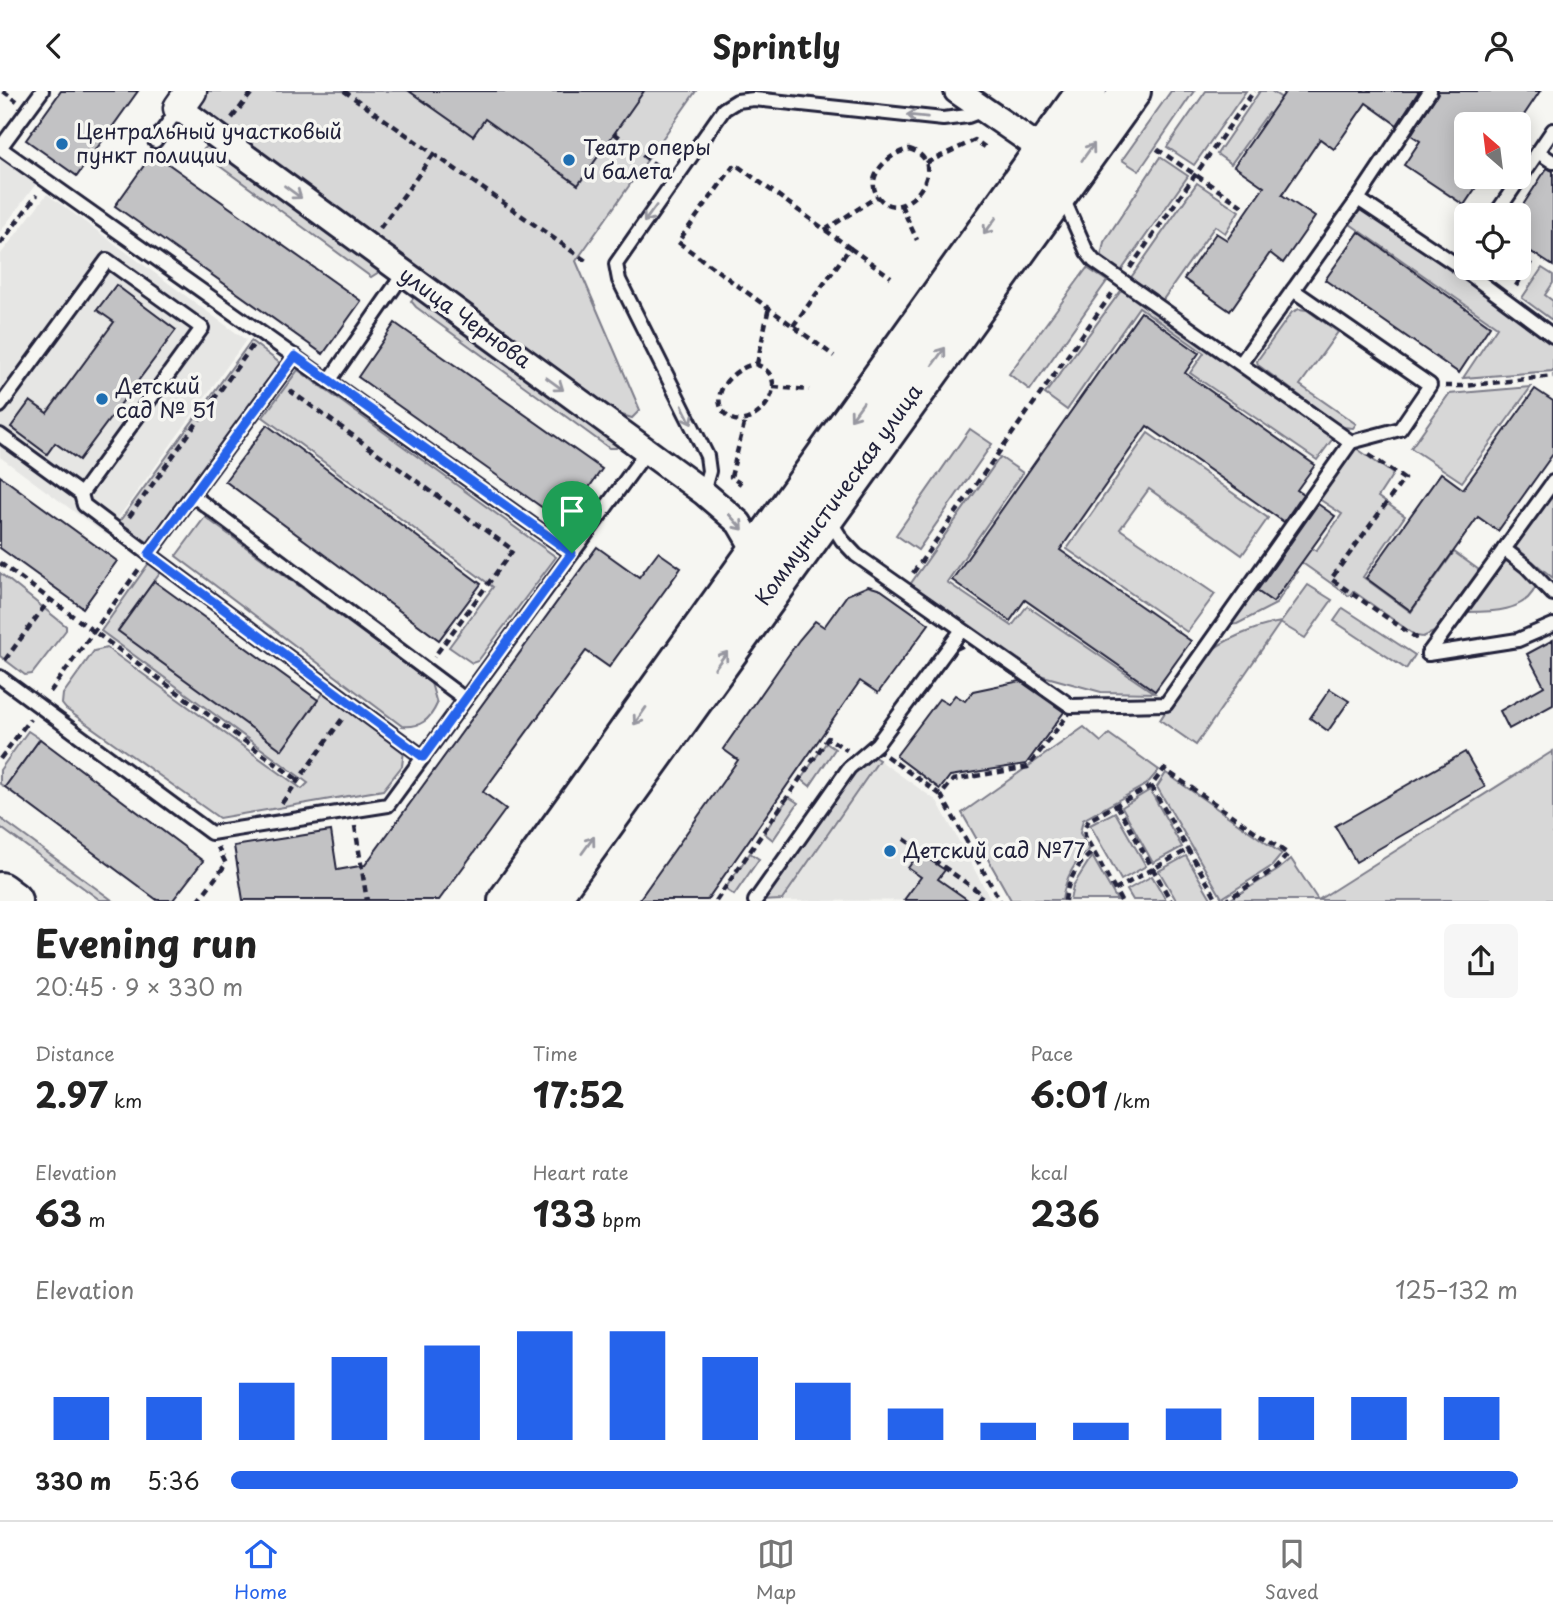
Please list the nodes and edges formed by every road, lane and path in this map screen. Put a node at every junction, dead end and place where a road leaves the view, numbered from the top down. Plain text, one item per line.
1 (42, 91) edge
2 (253, 91) edge
3 (344, 91) edge
4 (957, 91) edge
5 (1087, 91) edge
6 (1131, 91) edge
7 (1254, 91) edge
8 (1430, 91) edge
9 (185, 99) edge
10 (984, 110) junction
11 (1553, 130) edge
12 (614, 133) dead end
13 (218, 137) junction
14 (155, 141) dead end
15 (985, 147) dead end
16 (1157, 149) dead end
17 (1044, 151) junction
18 (1538, 152) junction
19 (433, 155) junction
20 (1553, 162) edge
21 (926, 163) junction
22 (657, 166) dead end
23 (1195, 175) junction
24 (47, 181) junction
25 (1060, 190) junction
26 (1015, 191) junction
27 (878, 195) junction
28 (1358, 199) junction
29 (1503, 203) edge
30 (901, 205) junction
31 (1242, 206) dead end
32 (825, 230) junction
33 (377, 232) dead end
34 (917, 240) dead end
35 (0, 244) edge
36 (850, 248) junction
37 (1454, 257) edge
38 (589, 263) dead end
39 (404, 273) junction
40 (891, 277) dead end
41 (1121, 280) junction
42 (1485, 280) edge
43 (1519, 280) edge
44 (1293, 290) junction
45 (1509, 295) dead end
46 (769, 307) junction
47 (793, 326) junction
48 (262, 333) junction
49 (1553, 336) edge
50 (295, 356) junction
51 (834, 356) dead end
52 (1241, 363) junction
53 (757, 365) junction
54 (1553, 376) edge
55 (277, 381) junction
56 (329, 381) junction
57 (1430, 385) junction
58 (773, 387) junction
59 (809, 390) dead end
60 (0, 406) edge
61 (745, 419) junction
62 (0, 435) edge
63 (1351, 442) junction
64 (647, 451) junction
65 (1553, 482) edge
66 (741, 484) dead end
67 (703, 492) junction
68 (81, 494) junction
69 (192, 495) junction
70 (826, 512) junction
71 (119, 531) junction
72 (1504, 549) junction
73 (756, 552) junction
74 (572, 553) junction
75 (149, 554) junction
76 (0, 563) edge
77 (902, 588) junction
78 (1553, 594) edge
79 (50, 599) junction
80 (1553, 625) edge
81 (961, 631) junction
82 (94, 632) junction
83 (1426, 641) dead end
84 (0, 667) edge
85 (426, 669) junction
86 (0, 677) edge
87 (465, 699) junction
88 (353, 705) junction
89 (40, 706) junction
90 (423, 757) junction
91 (859, 758) junction
92 (0, 759) edge
93 (298, 779) junction
94 (1151, 786) junction
95 (941, 795) junction
96 (1117, 805) junction
97 (352, 811) junction
98 (267, 825) junction
99 (212, 833) junction
100 (904, 839) dead end
101 (1189, 849) junction
102 (1094, 852) junction
103 (1153, 869) junction
104 (1115, 890) junction
105 (0, 892) edge
106 (12, 901) edge
107 (198, 901) edge
108 (367, 901) edge
109 (508, 901) edge
110 (548, 901) edge
111 (716, 901) edge
112 (755, 901) edge
113 (977, 901) edge
114 (1000, 901) edge
115 (1065, 901) edge
116 (1121, 901) edge
117 (1171, 901) edge
118 (1217, 901) edge
119 (1225, 901) edge

1 - 24 lane
2 - 13 path
3 - 19 path
4 - 10 street
5 - 17 main road, Коммунистическая улица
25 -> 6 main road, Коммунистическая улица
7 - 23 path
8 - 28 lane
9 - 13 street, улица Чернова
9 - 14 lane
10 - 17 street
10 -> 67 lane
11 - 18 lane
12 - 22 path
13 -> 39 street, улица Чернова
15 - 21 path
16 - 23 path
17 - 25 street
17 - 26 main road, Коммунистическая улица
18 - 20 lane
18 - 29 lane
19 - 33 path
19 - 38 path
21 - 27 path
21 - 30 path
23 - 31 path
23 - 41 path
24 - 35 path
24 - 48 lane
25 - 26 lane
25 - 41 lane
70 -> 25 main road, Коммунистическая улица
26 -> 73 main road, Коммунистическая улица
27 - 30 path
27 - 32 path
28 - 37 lane
28 - 44 lane
30 - 34 path
32 - 36 path
32 - 46 path
36 - 40 path
36 - 47 path
39 - 56 lane
39 -> 64 street, улица Чернова
41 - 52 lane
41 - 77 path
42 - 49 lane
43 - 45 path
44 - 52 lane
44 - 57 lane
46 - 47 path
46 - 53 path
47 - 51 path
48 - 50 lane
48 - 71 path
50 - 55 lane
50 - 56 lane
52 - 63 lane
53 - 58 path
53 - 61 path
54 - 57 path
55 - 69 lane
55 - 85 path
56 - 74 lane
57 - 63 lane
58 - 59 path
58 - 61 path
60 - 68 lane
61 - 66 path
62 - 68 lane
63 - 81 lane
63 - 83 path
64 - 67 street, улица Чернова
64 - 74 lane
65 - 72 lane
67 -> 73 street, улица Чернова
68 - 71 lane
69 - 75 lane
69 - 85 lane
70 - 77 lane
110 -> 70 main road, Коммунистическая улица
71 - 75 lane
72 - 78 lane
72 - 80 lane
73 -> 109 main road, Коммунистическая улица
74 - 87 lane
75 - 82 path
75 - 88 lane
76 - 79 path
77 - 81 lane
79 - 82 path
79 - 84 path
81 - 91 lane
82 - 89 path
82 - 93 path
85 - 87 lane
86 - 89 lane
87 - 90 lane
88 - 90 lane
88 - 93 path
89 - 92 path
89 - 99 lane
90 - 97 lane
91 - 111 path
91 - 112 lane
93 - 98 path
94 - 96 path
94 - 101 path
94 - 119 path
95 - 95 path
95 - 114 path
96 - 102 path
96 - 103 path
97 - 98 lane
97 - 108 path
98 - 99 lane
99 - 107 path
100 - 113 path
101 - 103 path
101 - 118 path
102 - 104 path
102 - 115 path
103 - 104 path
103 - 117 path
104 - 116 path
105 - 106 main road

